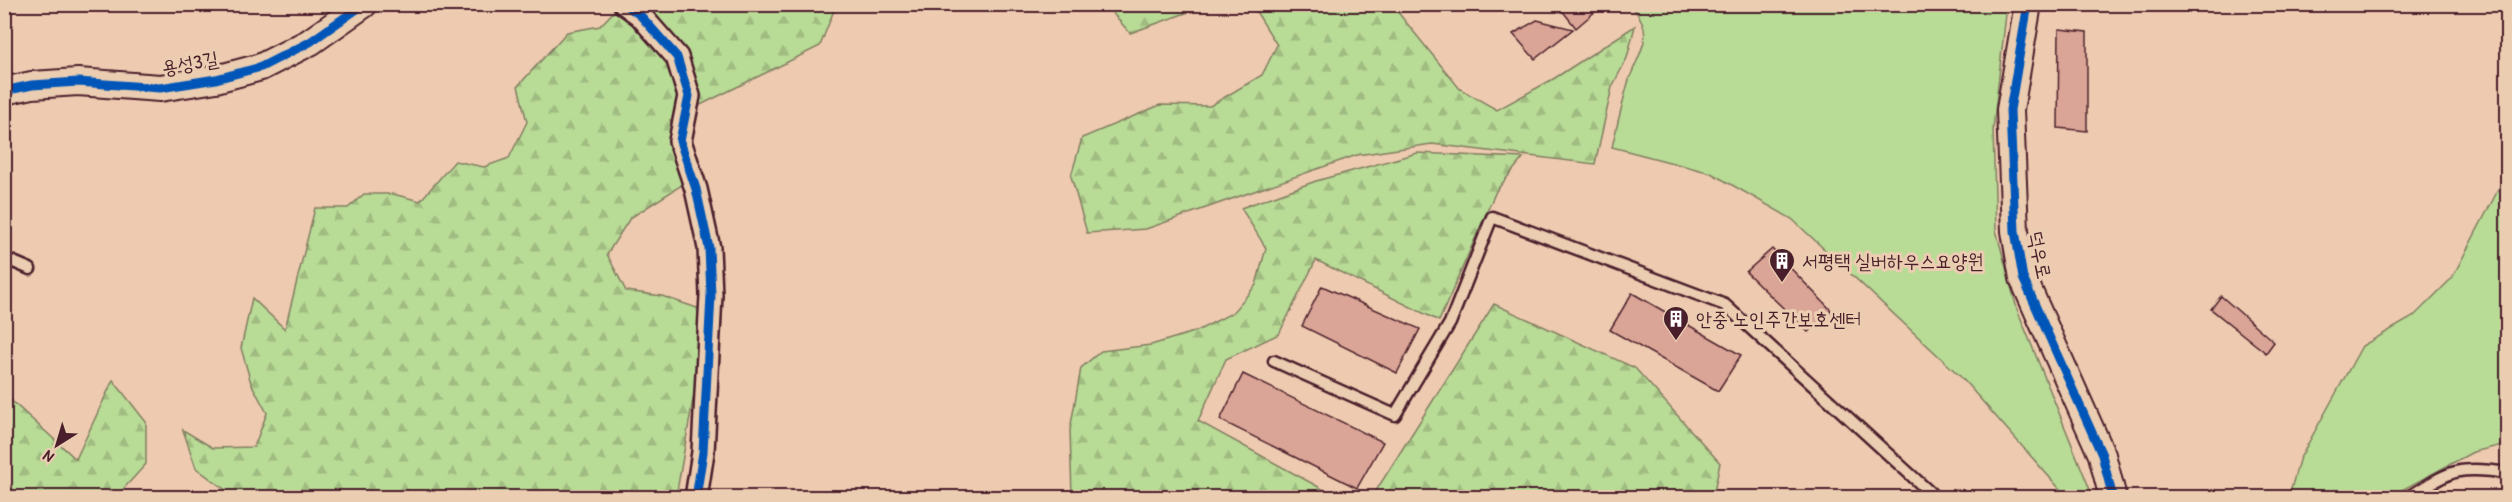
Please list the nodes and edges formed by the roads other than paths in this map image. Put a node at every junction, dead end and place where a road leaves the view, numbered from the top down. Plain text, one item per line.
1 (364, 4) edge
2 (625, 4) edge
3 (2028, 4) edge
4 (4, 91) edge
5 (4, 258) edge
6 (30, 269) dead end
7 (1275, 361) dead end
8 (2508, 473) edge
9 (696, 498) edge
10 (1936, 498) edge
11 (2113, 498) edge
12 (2407, 498) edge

1 - 4 street, 용성3길
2 - 9 street
3 - 11 street, 덕우로
5 - 6 lane
7 - 10 lane
8 - 12 lane

